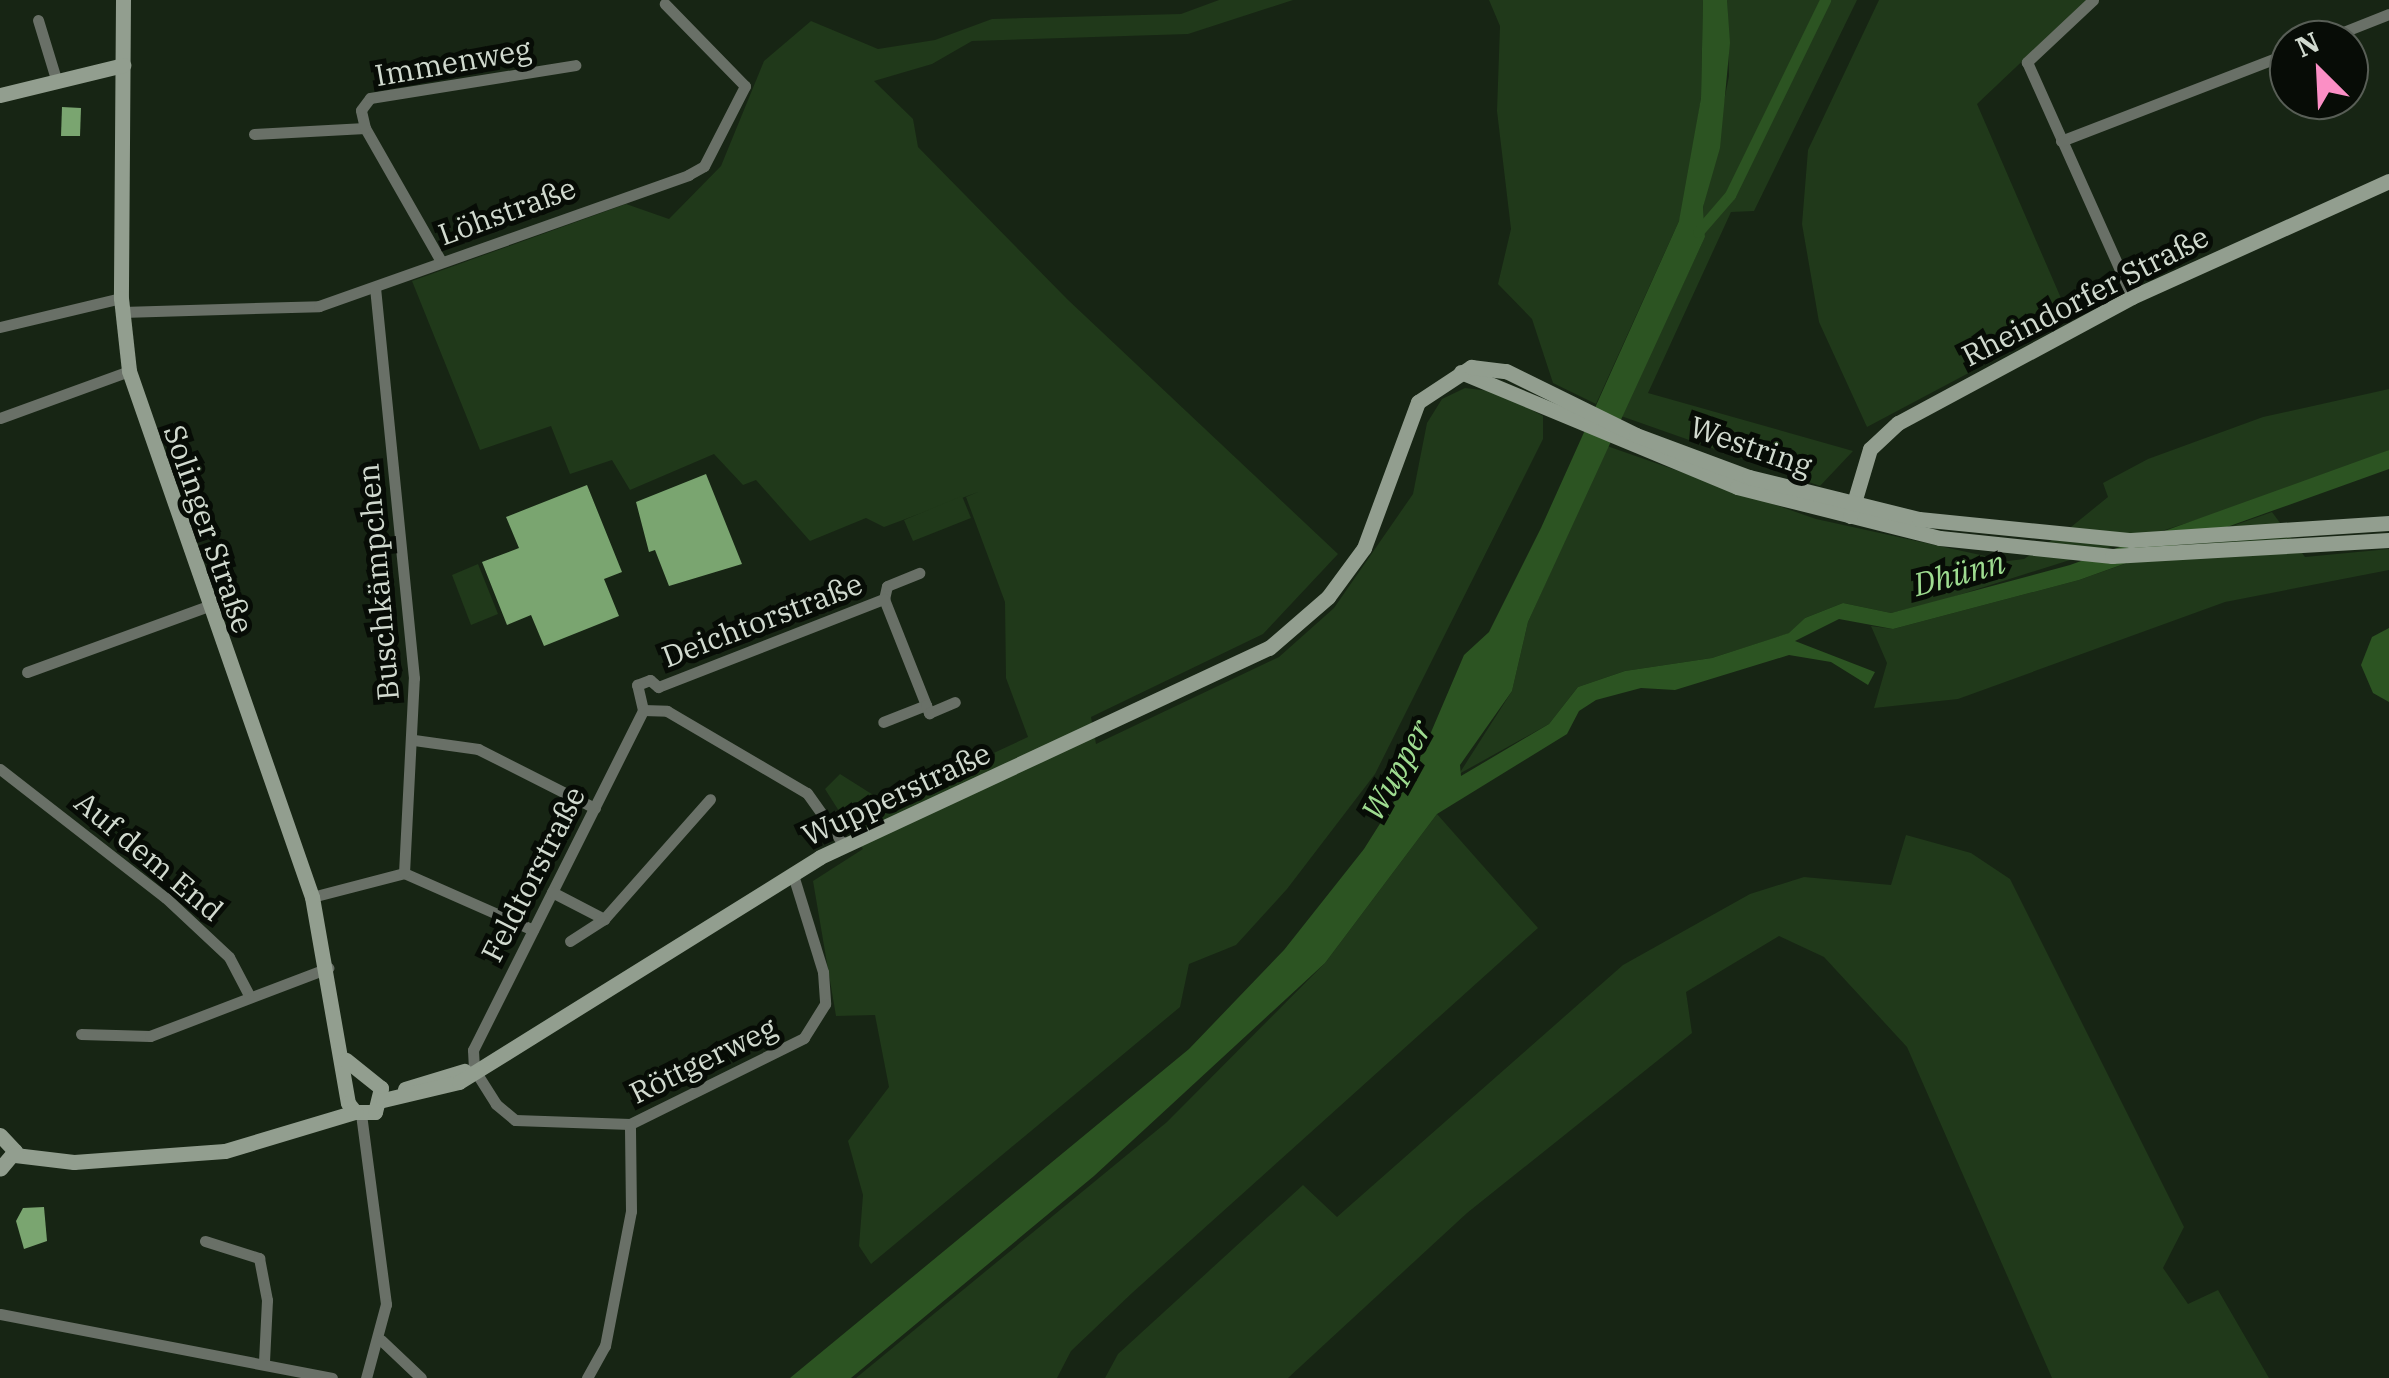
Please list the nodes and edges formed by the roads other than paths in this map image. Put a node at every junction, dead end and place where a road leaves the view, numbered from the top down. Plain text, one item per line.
1 (122, 0) edge
2 (2093, 0) edge
3 (665, 4) dead end
4 (38, 20) dead end
5 (2269, 61) edge
6 (123, 65) junction
7 (575, 65) dead end
8 (56, 78) junction
9 (0, 95) edge
10 (366, 128) junction
11 (254, 134) dead end
12 (2061, 140) junction
13 (2389, 181) edge
14 (441, 261) junction
15 (375, 287) junction
16 (2132, 297) junction
17 (121, 305) junction
18 (0, 326) edge
19 (129, 372) junction
20 (0, 418) edge
21 (1850, 513) junction
22 (2389, 523) edge
23 (2389, 540) edge
24 (919, 573) dead end
25 (884, 600) junction
26 (206, 607) junction
27 (27, 672) dead end
28 (658, 687) junction
29 (955, 702) dead end
30 (926, 704) junction
31 (650, 708) junction
32 (883, 722) dead end
33 (414, 740) junction
34 (0, 769) edge
35 (710, 799) dead end
36 (595, 808) junction
37 (844, 846) junction
38 (404, 872) junction
39 (793, 875) junction
40 (552, 892) junction
41 (312, 898) junction
42 (604, 920) junction
43 (532, 930) junction
44 (570, 942) dead end
45 (328, 968) junction
46 (250, 997) junction
47 (81, 1034) dead end
48 (474, 1069) junction
49 (364, 1099) junction
50 (630, 1124) junction
51 (0, 1135) edge
52 (14, 1155) junction
53 (0, 1169) edge
54 (205, 1241) dead end
55 (0, 1314) edge
56 (381, 1340) junction
57 (264, 1361) junction
58 (332, 1378) edge
59 (366, 1378) edge
60 (421, 1378) edge
61 (587, 1378) edge

1 - 6 main road, Solinger Straße
2 - 12 street
3 - 14 street, Löhstraße
4 - 8 street
5 - 12 street
6 - 8 main road
6 - 17 main road, Solinger Straße
7 - 10 street, Immenweg
8 - 9 main road
10 - 11 street, Immenweg
10 - 14 street, Immenweg
12 - 16 street
13 - 16 main road, Rheindorfer Straße
14 - 15 street, Löhstraße
15 - 17 street, Löhstraße
15 - 33 street, Buschkämpchen
16 - 21 main road, Rheindorfer Straße
17 - 18 street, Löhstraße
17 - 19 main road, Solinger Straße
19 - 20 street
19 - 26 main road, Solinger Straße
21 - 22 main road
21 - 23 main road
21 - 37 main road, Wupperstraße
24 - 25 street, Deichtorstraße
25 - 28 street, Deichtorstraße
25 - 30 street, Deichtorstraße
26 - 27 street
26 - 41 main road, Solinger Straße
28 - 31 street
28 - 31 street, Feldtorstraße
29 - 30 street
30 - 32 street
31 - 36 street, Feldtorstraße
31 - 37 street, Deichtorstraße
33 - 36 street
33 - 38 street, Buschkämpchen
34 - 46 street, Auf dem End
35 - 42 street
36 - 40 street, Feldtorstraße
37 - 39 main road, Wupperstraße
38 - 41 street
38 - 43 street
39 - 48 main road, Wupperstraße
39 - 50 street, Röttgerweg
40 - 42 street
40 - 43 street, Feldtorstraße
41 - 45 main road, Solinger Straße
42 - 44 street
43 - 48 street, Feldtorstraße
45 - 46 street
45 - 49 main road, Solinger Straße
46 - 47 street
48 - 49 main road, Wupperstraße
48 - 50 street, Röttgerweg
49 - 52 main road, Wupperstraße
49 - 56 street
50 - 61 street
51 - 52 main road
52 - 53 main road
54 - 57 street
55 - 57 street
56 - 59 street
56 - 60 street
57 - 58 street

